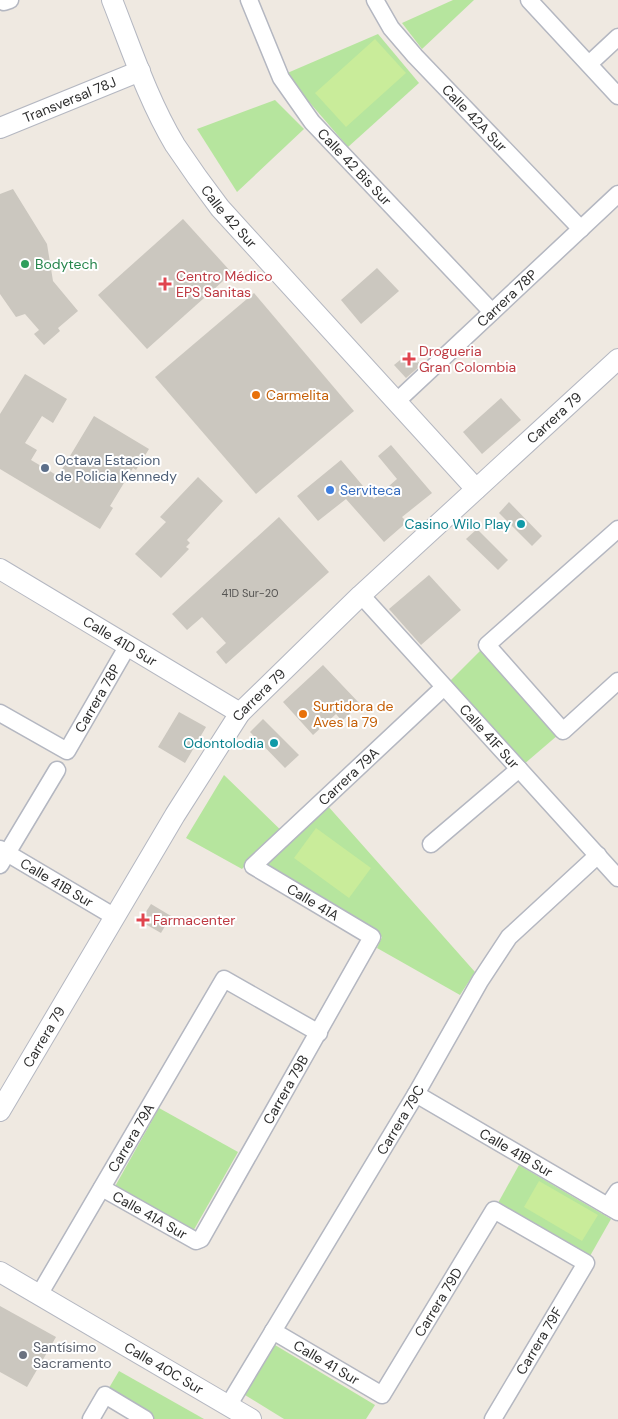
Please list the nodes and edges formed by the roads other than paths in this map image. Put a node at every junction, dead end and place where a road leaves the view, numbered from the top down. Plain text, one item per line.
1 (112, 0) edge
2 (249, 0) edge
3 (375, 0) edge
4 (529, 0) edge
5 (618, 37) edge
6 (588, 64) junction
7 (140, 72) junction
8 (618, 96) edge
9 (0, 128) edge
10 (618, 194) edge
11 (581, 229) junction
12 (492, 312) junction
13 (617, 362) edge
14 (396, 402) junction
15 (476, 489) junction
16 (618, 529) edge
17 (0, 569) edge
18 (361, 595) junction
19 (127, 647) junction
20 (618, 681) edge
21 (444, 687) junction
22 (0, 713) edge
23 (240, 713) junction
24 (519, 769) junction
25 (57, 770) dead end
26 (431, 844) dead end
27 (598, 855) junction
28 (2, 856) edge
29 (253, 866) joint
30 (618, 878) edge
31 (114, 917) junction
32 (372, 937) joint
33 (319, 1033) junction
34 (416, 1094) junction
35 (0, 1111) edge
36 (102, 1188) junction
37 (618, 1191) edge
38 (613, 1209) edge
39 (198, 1242) joint
40 (586, 1263) joint
41 (0, 1272) edge
42 (40, 1295) junction
43 (273, 1331) junction
44 (382, 1395) joint
45 (228, 1406) junction
46 (91, 1419) edge
47 (145, 1419) edge
48 (251, 1419) edge
49 (493, 1419) edge

1 - 7 street, Calle 42 Sur
2 - 12 street, Calle 42 Bis Sur
3 - 11 street, Calle 42A Sur
4 - 6 street
5 - 6 street
6 - 8 street
7 - 9 street, Transversal 78J
7 - 14 street, Calle 42 Sur
10 - 11 street, Carrera 78P
11 - 12 street, Carrera 78P
12 - 14 street, Carrera 78P
13 - 15 street, Carrera 79
14 - 15 street, Calle 42 Sur
15 - 18 street, Carrera 79
16 - 20 street
17 - 19 street, Calle 41D Sur
18 - 21 street, Calle 41F Sur
18 - 23 street, Carrera 79
19 - 22 street, Carrera 78P
19 - 23 street, Calle 41D Sur
21 - 24 street, Calle 41F Sur
21 - 29 street, Carrera 79A
23 - 31 street, Carrera 79
24 - 26 street
24 - 27 street, Calle 41F Sur
25 - 28 street
27 - 30 street, Calle 41F Sur
27 - 34 street, Carrera 79C
28 - 31 street, Calle 41B Sur
29 - 32 street, Calle 41A
31 - 35 street, Carrera 79
32 - 33 street, Carrera 79B
33 - 36 street, Carrera 79A
33 - 39 street, Carrera 79B
34 - 38 street, Calle 41B Sur
34 - 43 street, Carrera 79C
36 - 39 street, Calle 41A Sur
36 - 42 street, Carrera 79A
37 - 38 street
40 - 44 street, Carrera 79D
40 - 49 street, Carrera 79F
41 - 42 street, Calle 40C Sur
42 - 45 street, Calle 40C Sur
43 - 44 street, Calle 41 Sur
43 - 45 street, Carrera 79C
45 - 48 street, Calle 40C Sur
46 - 47 street

